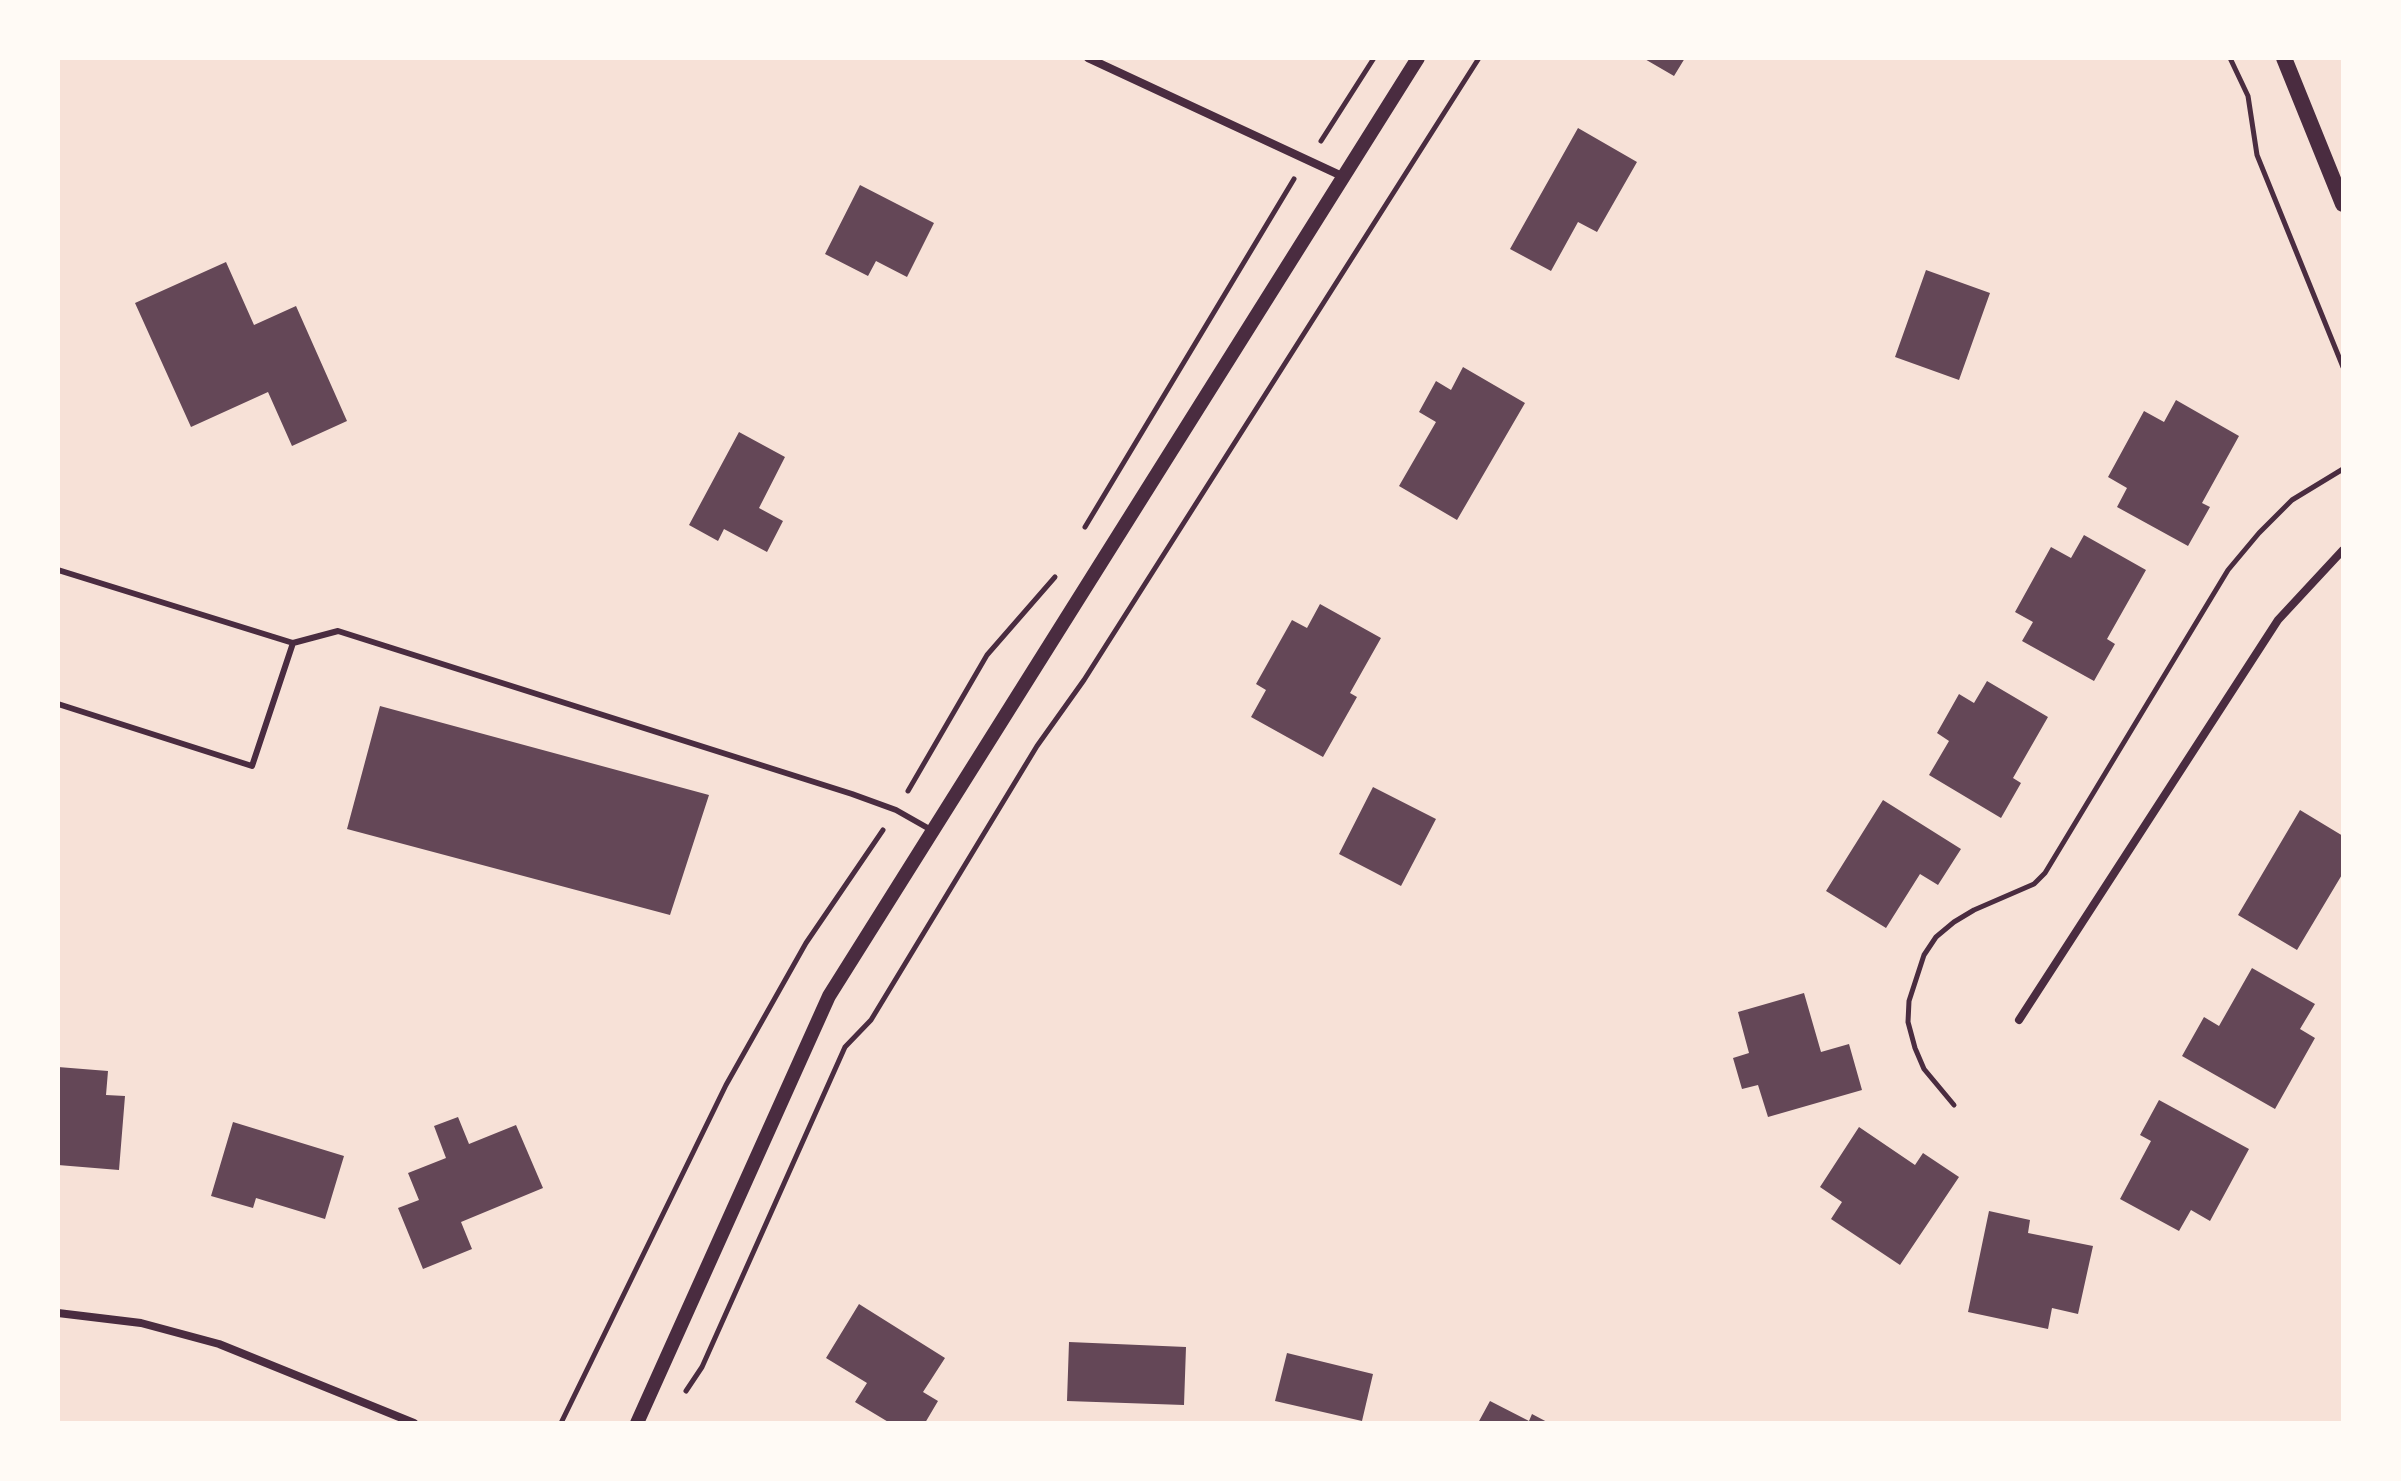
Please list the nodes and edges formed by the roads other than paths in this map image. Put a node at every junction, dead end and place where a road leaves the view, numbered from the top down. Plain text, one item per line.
1 (1088, 58) edge
2 (1418, 58) edge
3 (2284, 58) edge
4 (1344, 177) junction
5 (2343, 204) edge
6 (2343, 550) edge
7 (58, 570) edge
8 (293, 643) junction
9 (58, 704) edge
10 (933, 831) junction
11 (2019, 1020) dead end
12 (58, 1313) edge
13 (414, 1423) edge
14 (637, 1423) edge

1 - 4 street
2 - 4 street
3 - 5 main road
4 - 10 street
6 - 11 street
7 - 8 lane
8 - 9 lane
8 - 10 lane
10 - 14 street
12 - 13 street

